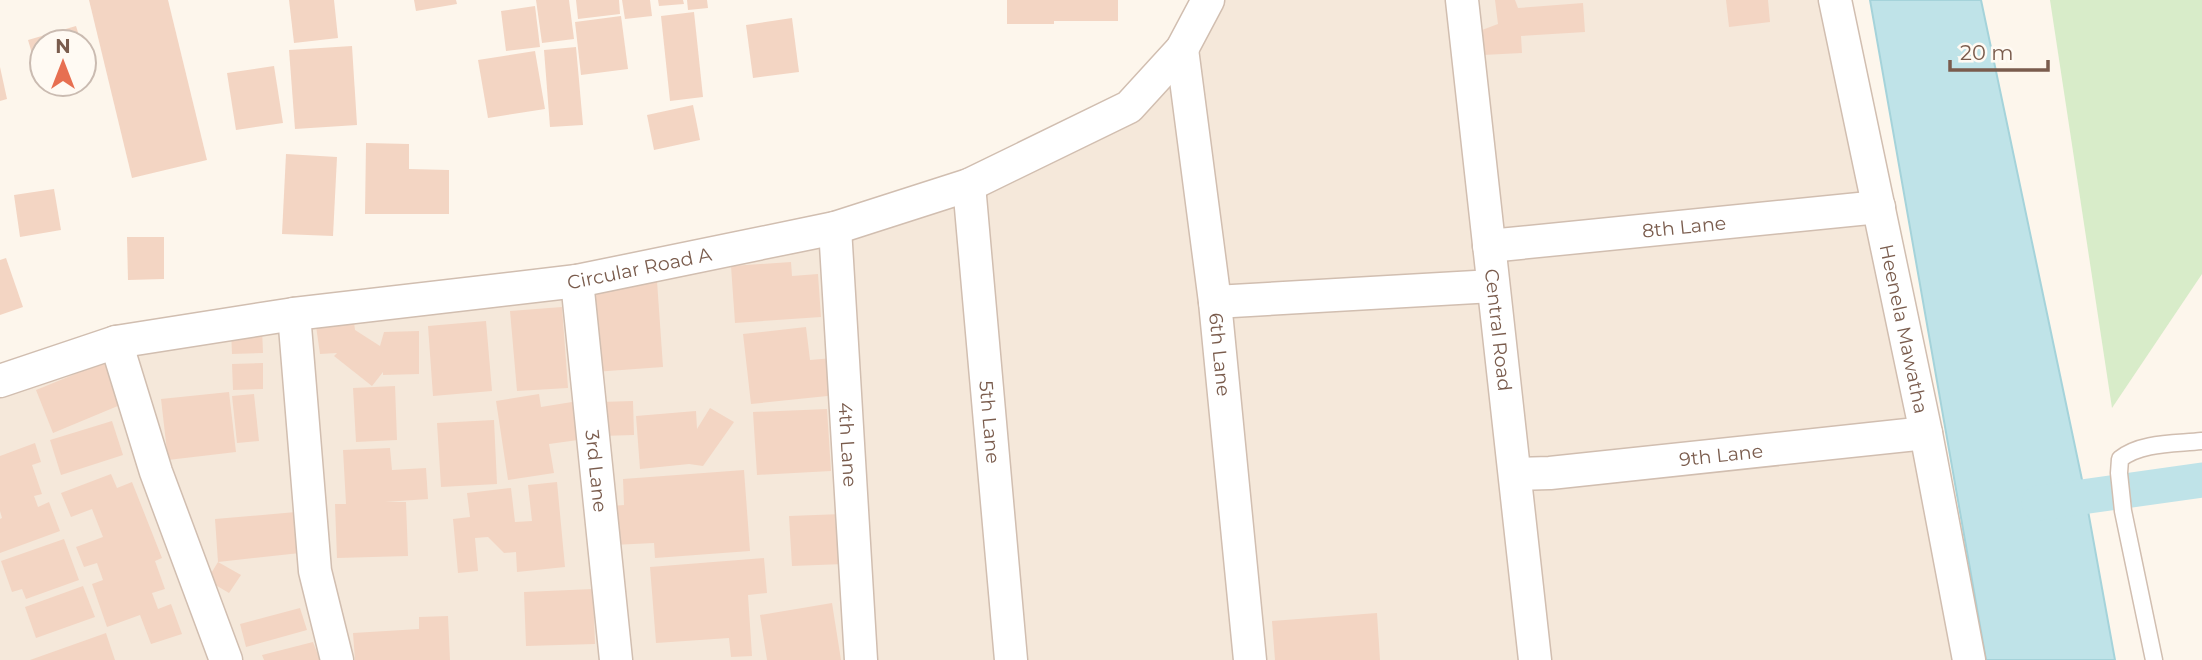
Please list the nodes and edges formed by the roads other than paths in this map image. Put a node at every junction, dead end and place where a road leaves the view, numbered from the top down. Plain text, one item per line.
1 (1208, 0) edge
2 (1462, 0) edge
3 (1835, 0) edge
4 (1182, 49) junction
5 (969, 185) junction
6 (1879, 207) junction
7 (835, 228) junction
8 (1489, 246) junction
9 (577, 281) junction
10 (1493, 286) junction
11 (1214, 302) junction
12 (294, 314) junction
13 (116, 342) junction
14 (0, 381) edge
15 (1926, 433) junction
16 (2202, 441) edge
17 (1516, 474) junction
18 (226, 660) edge
19 (337, 660) edge
20 (616, 660) edge
21 (861, 660) edge
22 (1011, 660) edge
23 (1250, 660) edge
24 (1535, 660) edge
25 (1969, 660) edge
26 (2154, 660) edge

1 - 4 street, Circular Road A
2 - 8 street, Central Road
3 - 6 street, Heenela Mawatha
4 - 5 street, Circular Road A
4 - 11 street, 6th Lane
5 - 7 street, Circular Road A
5 - 22 street, 5th Lane
6 - 8 street, 8th Lane
6 - 15 street, Heenela Mawatha
7 - 9 street, Circular Road A
7 - 21 street, 4th Lane
8 - 10 street, Central Road
9 - 12 street, Circular Road A
9 - 20 street, 3rd Lane
10 - 11 street
10 - 17 street, Central Road
11 - 23 street, 6th Lane
12 - 13 street, Circular Road A
12 - 19 street
13 - 14 street, Circular Road A
13 - 18 street
15 - 17 street, 9th Lane
15 - 25 street, Heenela Mawatha
16 - 26 lane
17 - 24 street, Central Road

